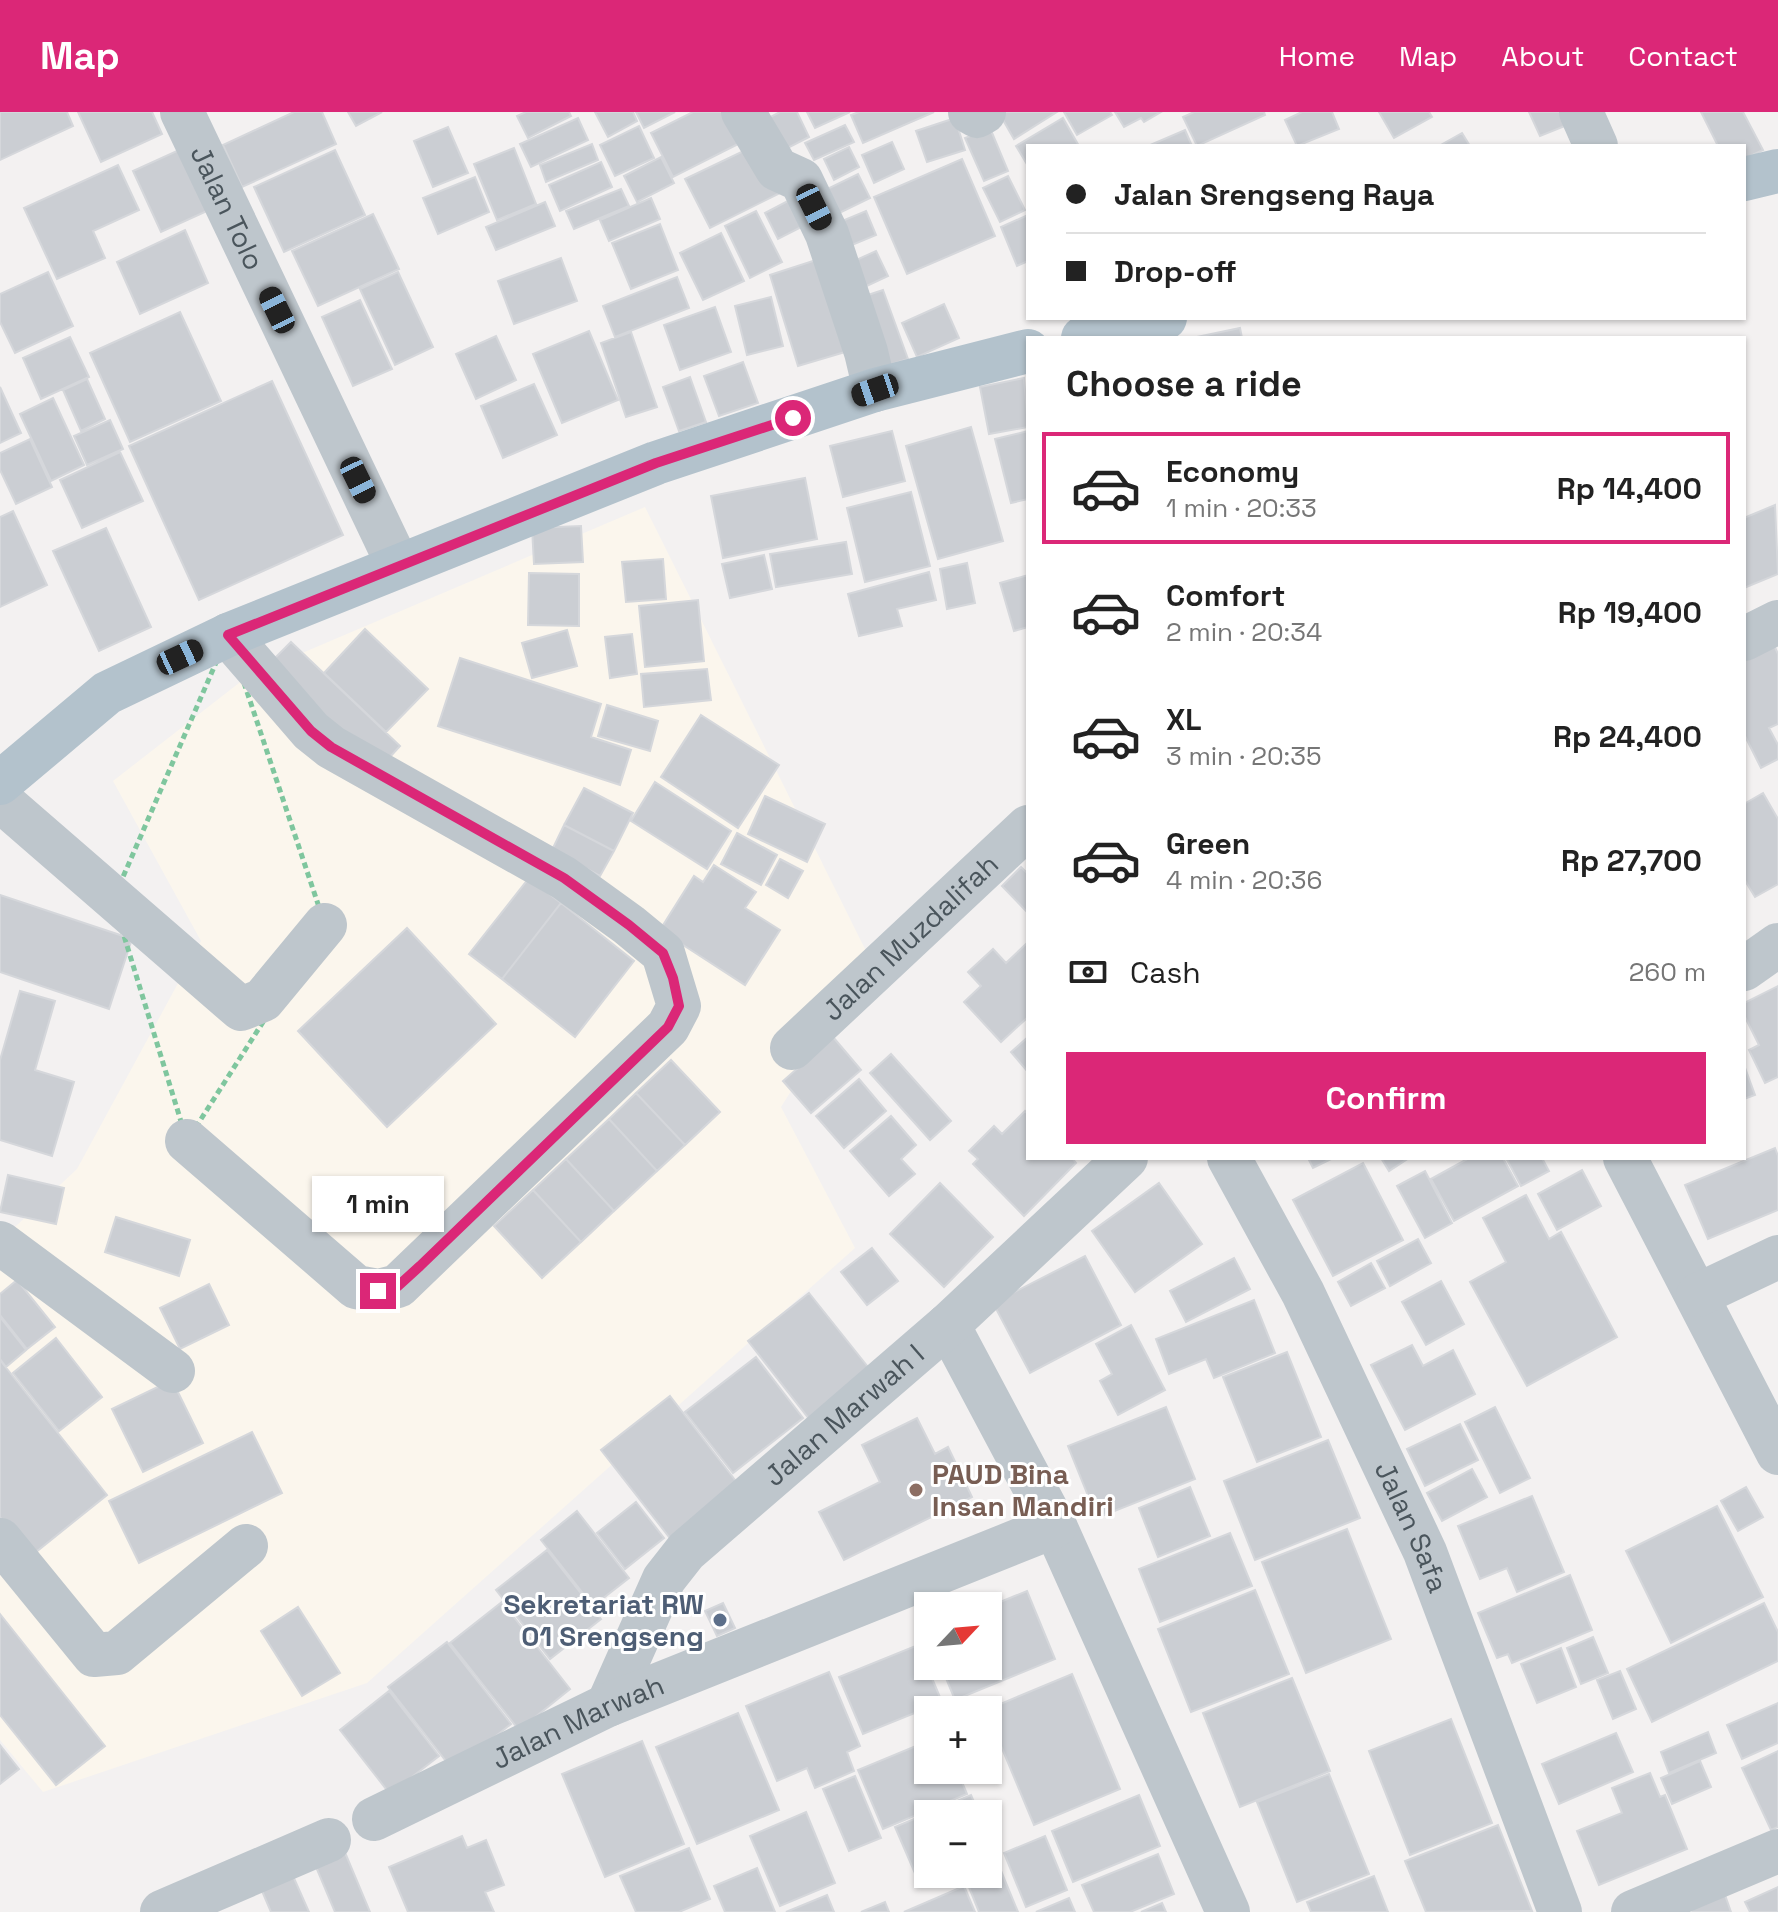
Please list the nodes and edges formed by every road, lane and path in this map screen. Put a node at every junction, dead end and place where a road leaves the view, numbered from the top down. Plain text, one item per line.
1 (182, 112) edge
2 (743, 112) edge
3 (1581, 112) edge
4 (1595, 144) edge
5 (1778, 171) edge
6 (1746, 179) edge
7 (1139, 321) edge
8 (1090, 336) edge
9 (1026, 352) edge
10 (875, 390) junction
11 (398, 565) junction
12 (1778, 622) edge
13 (228, 635) junction
14 (1746, 638) edge
15 (0, 783) edge
16 (0, 800) edge
17 (1026, 829) edge
18 (113, 900) junction
19 (325, 925) junction
20 (1778, 945) edge
21 (1746, 968) edge
22 (792, 1048) dead end
23 (187, 1141) junction
24 (1124, 1160) edge
25 (1230, 1160) edge
26 (1626, 1160) edge
27 (0, 1243) edge
28 (1778, 1257) edge
29 (1698, 1295) junction
30 (948, 1325) junction
31 (173, 1371) dead end
32 (1778, 1453) edge
33 (1055, 1526) junction
34 (0, 1540) edge
35 (246, 1546) dead end
36 (608, 1705) junction
37 (374, 1819) dead end
38 (329, 1840) dead end
39 (1778, 1851) edge
40 (162, 1912) edge
41 (1228, 1912) edge
42 (1560, 1912) edge
43 (1633, 1912) edge

1 - 11 street, Jalan Tolo
2 - 10 street
3 - 4 street
5 - 6 main road
7 - 8 main road
9 - 10 main road
10 - 11 main road
11 - 13 main road
12 - 14 street
13 - 15 main road
13 - 18 path
13 - 19 path
13 - 23 street
16 - 18 street
17 - 22 street, Jalan Muzdalifah
18 - 19 street
18 - 23 path
19 - 23 path
20 - 21 street
24 - 30 street, Jalan Marwah I
25 - 42 street, Jalan Safa
26 - 29 street
27 - 31 street
28 - 29 street
29 - 32 street
30 - 33 street
30 - 36 street, Jalan Marwah I
33 - 36 street, Jalan Marwah
33 - 41 street
34 - 35 street
36 - 37 street, Jalan Marwah
38 - 40 street
39 - 43 street

